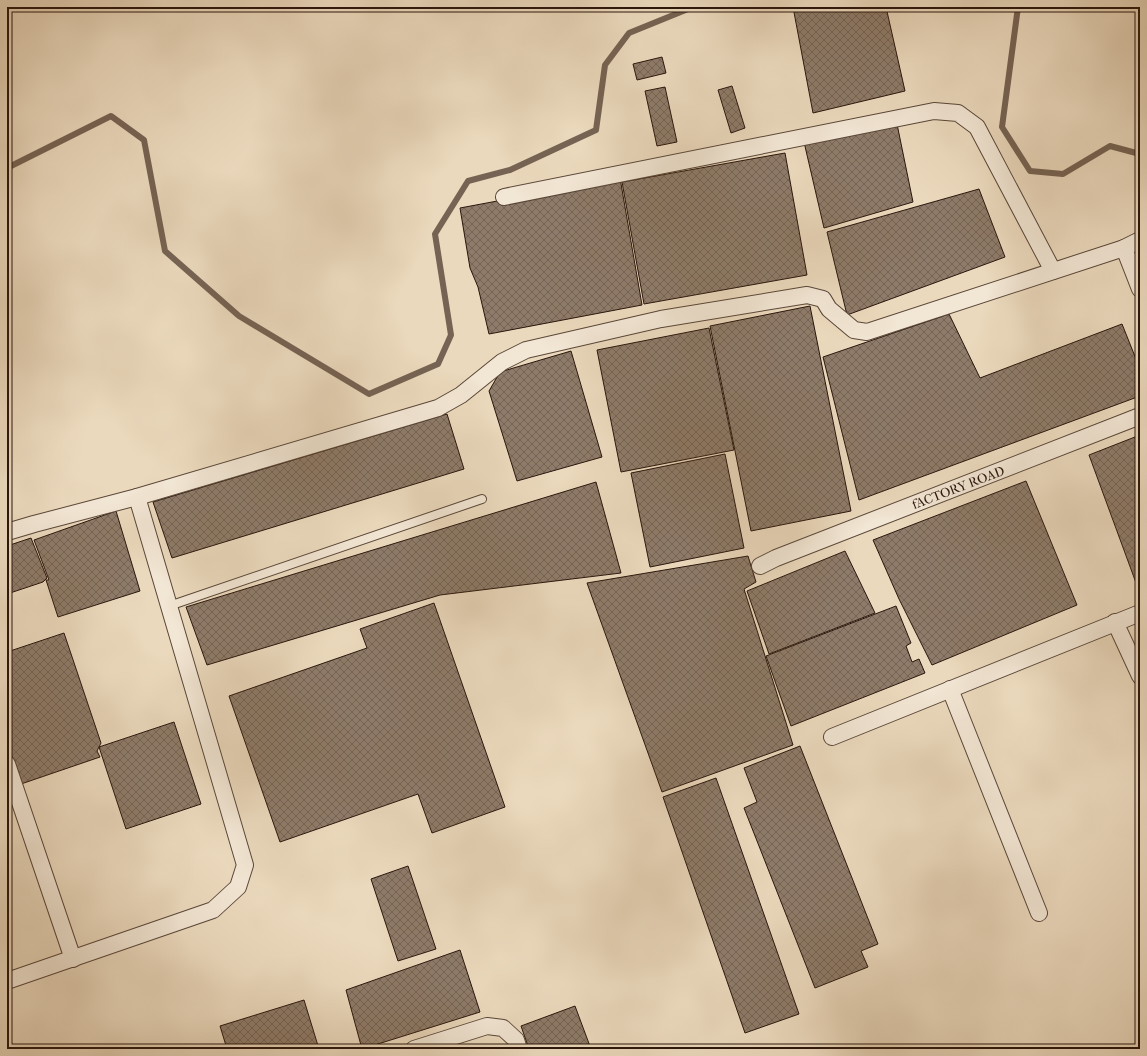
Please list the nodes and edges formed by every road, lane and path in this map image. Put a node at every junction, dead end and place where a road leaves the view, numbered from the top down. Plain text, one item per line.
1 (504, 196) dead end
2 (1140, 240) edge
3 (1124, 248) junction
4 (1053, 271) junction
5 (1140, 289) edge
6 (1140, 416) edge
7 (136, 497) junction
8 (482, 499) dead end
9 (7, 532) edge
10 (760, 566) dead end
11 (169, 606) junction
12 (1140, 613) edge
13 (1115, 622) junction
14 (1140, 676) edge
15 (950, 689) junction
16 (832, 737) dead end
17 (8, 770) edge
18 (1039, 912) dead end
19 (73, 959) junction
20 (7, 981) edge
21 (414, 1049) edge
22 (519, 1049) edge

1 - 4 street
2 - 3 street
3 - 4 street
3 - 5 street
4 - 7 street
6 - 10 street, fACTORY ROAD
7 - 9 street
7 - 11 street
8 - 11 lane
11 - 19 street
12 - 13 street
13 - 14 street
13 - 15 street
15 - 16 street
15 - 18 street
17 - 19 street
19 - 20 street
21 - 22 street

